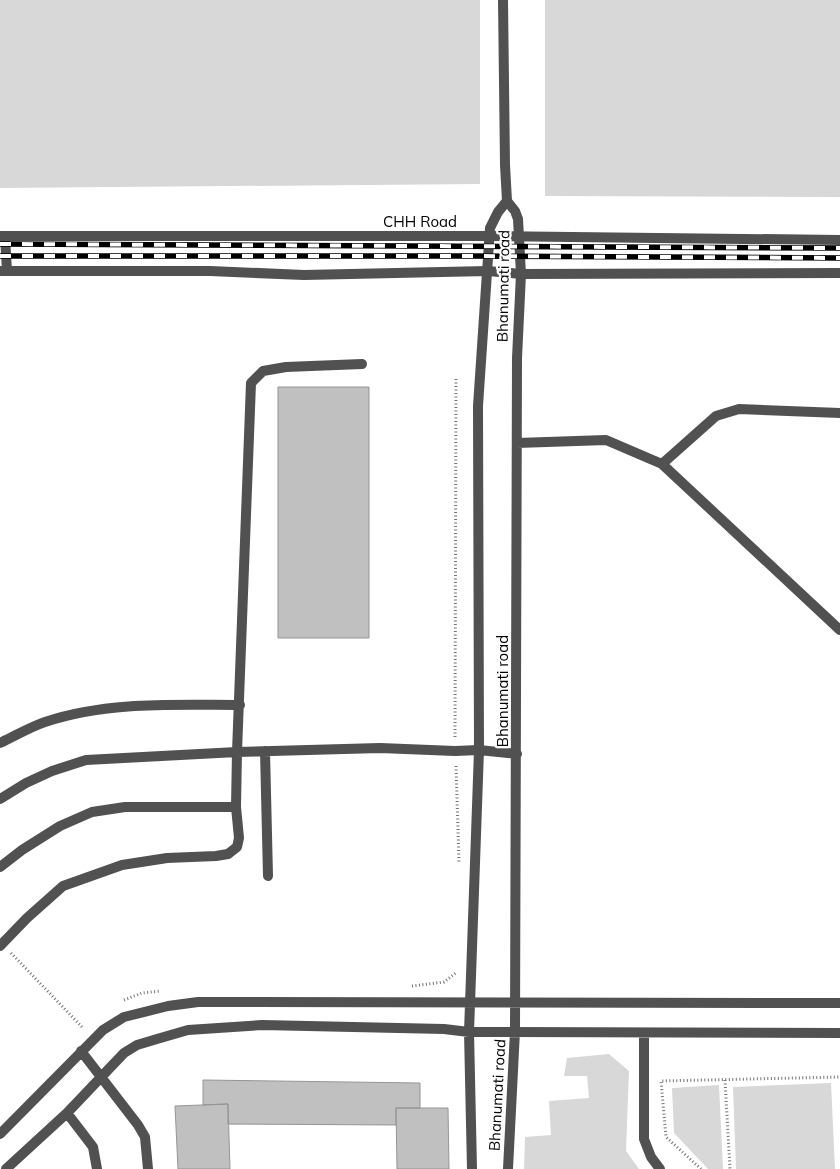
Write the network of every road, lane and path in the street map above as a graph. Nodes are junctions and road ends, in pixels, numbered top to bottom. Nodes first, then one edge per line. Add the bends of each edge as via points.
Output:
1 (503, 0) edge
2 (507, 201) junction
3 (3, 236) edge
4 (489, 236) junction
5 (519, 237) junction
6 (840, 240) edge
7 (4, 271) edge
8 (488, 271) junction
9 (840, 273) edge
10 (521, 274) junction
11 (362, 364) dead end
12 (456, 378) dead end
13 (840, 413) edge
14 (517, 443) junction
15 (662, 464) junction
16 (840, 630) edge
17 (240, 705) junction
18 (0, 743) edge
19 (478, 750) junction
20 (265, 751) junction
21 (455, 751) junction
22 (237, 752) junction
23 (517, 754) junction
24 (0, 799) edge
25 (236, 807) junction
26 (0, 867) edge
27 (459, 870) dead end
28 (268, 876) dead end
29 (1, 944) edge
30 (460, 970) dead end
31 (406, 986) dead end
32 (166, 990) dead end
33 (118, 1003) dead end
34 (516, 1003) junction
35 (840, 1003) edge
36 (471, 1004) junction
37 (90, 1023) dead end
38 (516, 1031) junction
39 (469, 1032) junction
40 (840, 1033) edge
41 (644, 1034) junction
42 (81, 1051) junction
43 (101, 1076) junction
44 (840, 1077) edge
45 (725, 1080) junction
46 (67, 1113) junction
47 (0, 1134) edge
48 (6, 1169) edge
49 (97, 1169) edge
50 (148, 1169) edge
51 (472, 1169) edge
52 (508, 1169) edge
53 (660, 1169) edge
54 (701, 1169) edge
55 (730, 1169) edge

1 - 2 street
2 - 4 street, Bhanumati road via 493,220
2 - 5 street, Bhanumati road via 518,219
3 - 4 street, CHH Road
3 - 7 street
4 - 5 street, CHH Road
4 - 8 street, Bhanumati road
5 - 6 street, CHH Road
5 - 10 street, Bhanumati road
7 - 8 street via 304,275
8 - 10 street
8 - 19 street, Bhanumati road via 478,406
9 - 10 street
10 - 14 street, Bhanumati road
11 - 17 street via 286,367 263,371 251,383
12 - 21 path
13 - 15 street via 739,409 716,416
14 - 15 street via 606,440
14 - 23 street, Bhanumati road
15 - 16 street
17 - 18 street via 91,710 44,722
17 - 22 street
19 - 21 street
19 - 23 street
19 - 36 street, Bhanumati road
20 - 21 street via 380,748
20 - 22 street
20 - 28 street
21 - 27 path
22 - 24 street via 86,760 43,775
22 - 25 street
23 - 34 street, Bhanumati road
25 - 26 street via 125,808 92,812 60,826
25 - 29 street via 239,838 237,847 228,854 122,865 63,886
29 - 37 path via 83,1028
30 - 31 path via 444,982
32 - 33 path via 142,993
34 - 35 street
34 - 36 street
34 - 38 street, Bhanumati road
36 - 39 street, Bhanumati road
36 - 42 street via 198,1002 124,1017 103,1030
38 - 39 street
38 - 41 street
38 - 52 street, Bhanumati road
39 - 43 street via 262,1025 188,1030 138,1045 124,1053
39 - 51 street, Bhanumati road
40 - 41 street
41 - 53 street via 644,1139
42 - 43 street
42 - 47 street
43 - 46 street
43 - 50 street via 145,1137
44 - 45 path
45 - 54 path via 661,1081 666,1137
45 - 55 path
46 - 48 street
46 - 49 street via 93,1147

